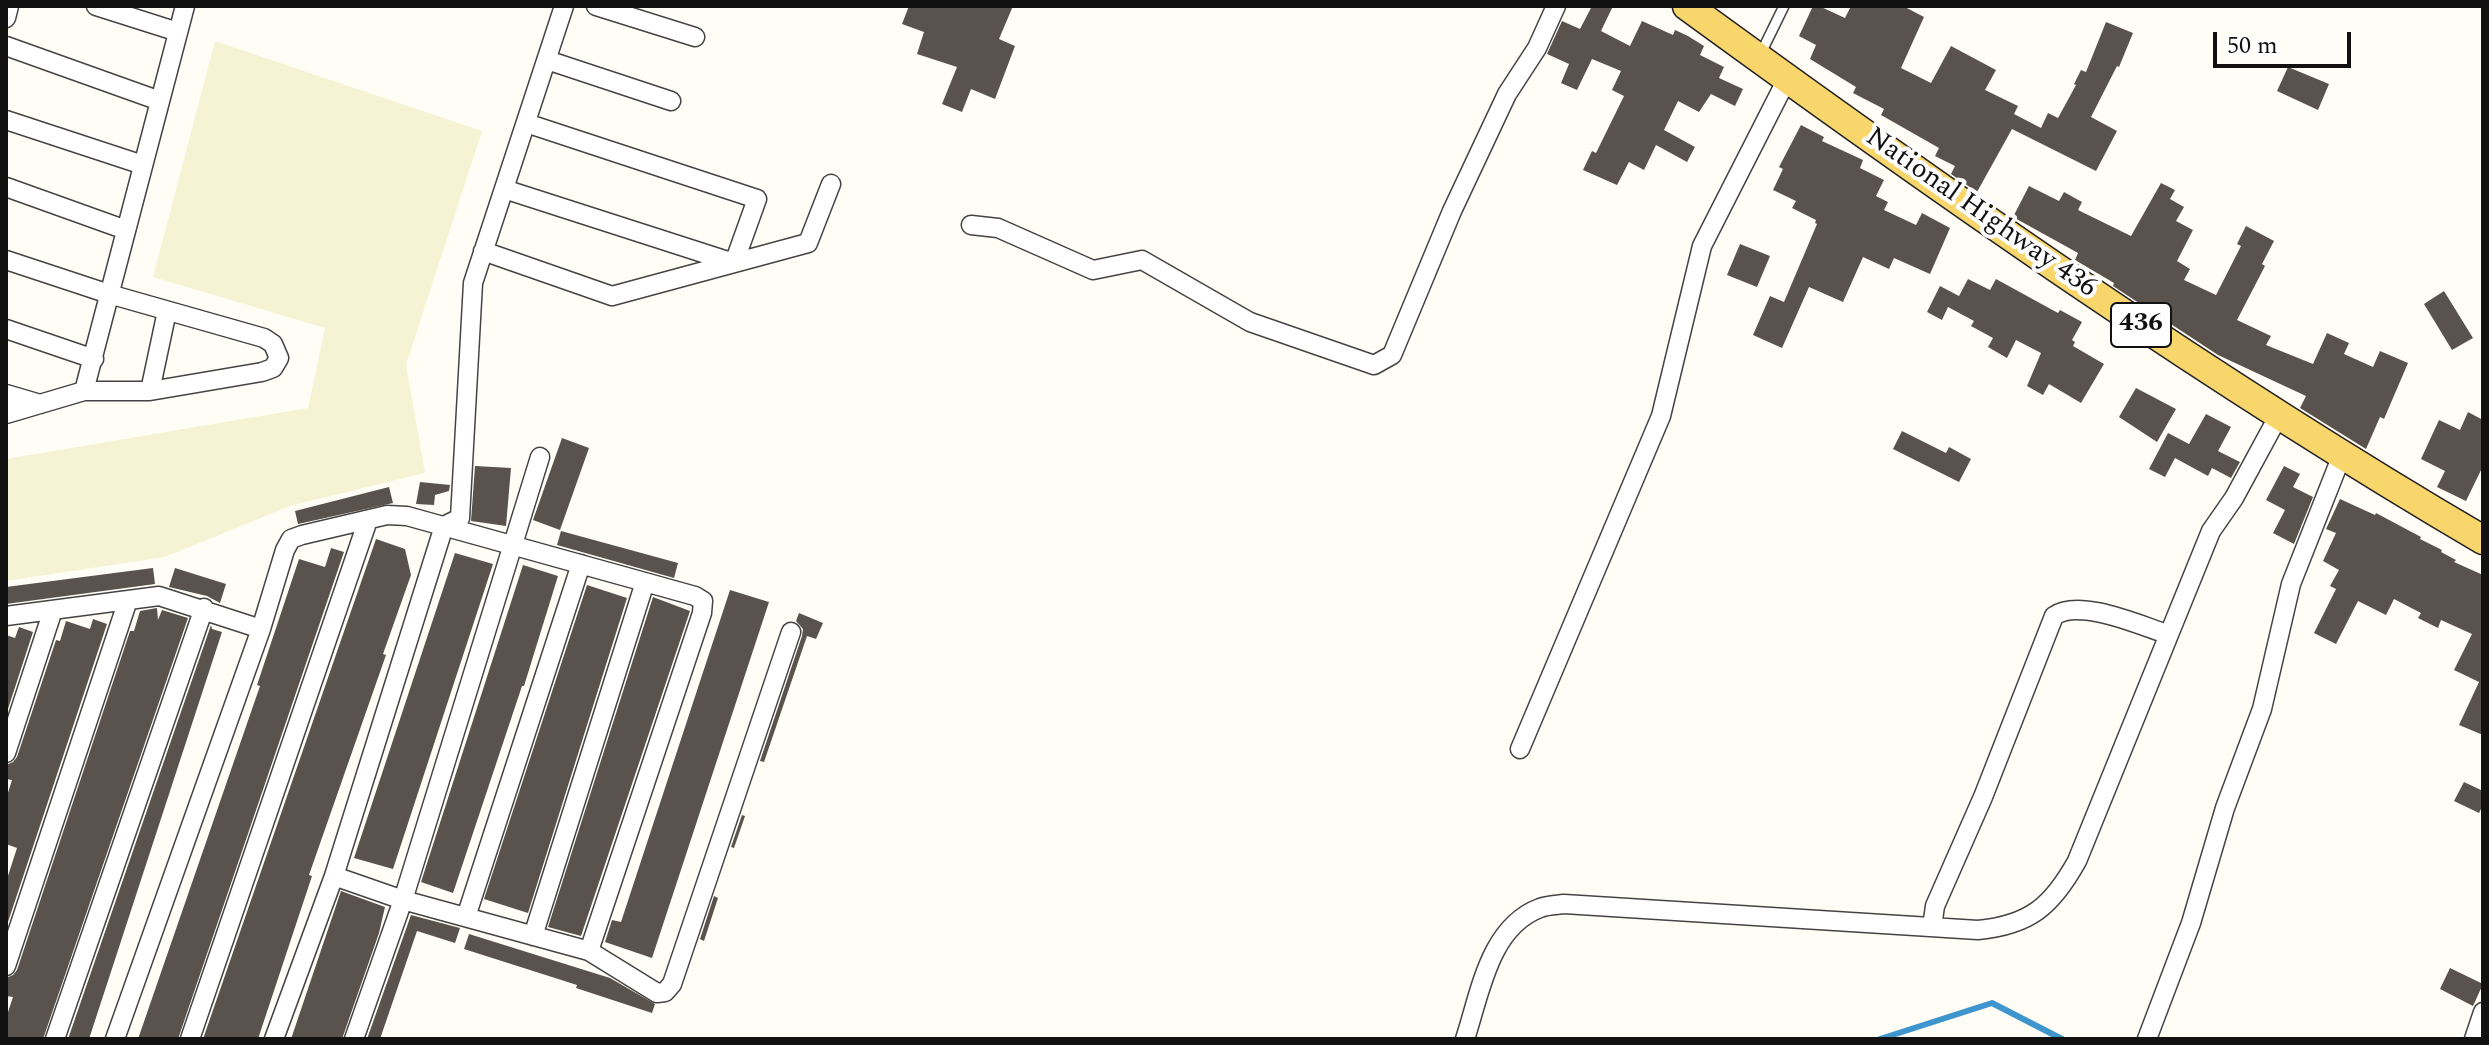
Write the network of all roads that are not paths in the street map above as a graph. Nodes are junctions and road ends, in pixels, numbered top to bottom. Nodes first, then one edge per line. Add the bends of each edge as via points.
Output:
1 (9, 6) edge
2 (96, 6) edge
3 (185, 6) edge
4 (564, 6) edge
5 (596, 6) edge
6 (1556, 6) edge
7 (1687, 6) edge
8 (1784, 6) edge
9 (6, 18) edge
10 (178, 32) junction
11 (695, 37) dead end
12 (6, 46) edge
13 (1759, 57) junction
14 (547, 60) junction
15 (1788, 77) junction
16 (160, 101) junction
17 (671, 101) dead end
18 (6, 120) edge
19 (526, 123) junction
20 (143, 165) junction
21 (831, 184) dead end
22 (6, 187) edge
23 (504, 189) junction
24 (971, 225) dead end
25 (126, 230) junction
26 (483, 251) junction
27 (6, 260) edge
28 (734, 263) junction
29 (109, 294) junction
30 (167, 311) junction
31 (6, 329) edge
32 (94, 359) junction
33 (84, 391) junction
34 (150, 391) junction
35 (6, 394) edge
36 (43, 404) junction
37 (6, 414) edge
38 (2279, 415) junction
39 (2342, 455) junction
40 (540, 457) dead end
41 (368, 520) junction
42 (444, 526) junction
43 (2483, 540) edge
44 (513, 545) junction
45 (581, 564) junction
46 (645, 582) junction
47 (128, 600) junction
48 (204, 608) junction
49 (53, 610) junction
50 (6, 616) edge
51 (261, 629) junction
52 (791, 632) dead end
53 (2167, 634) junction
54 (1520, 749) dead end
55 (6, 753) edge
56 (334, 876) junction
57 (403, 900) junction
58 (466, 917) junction
59 (1932, 927) junction
60 (533, 936) junction
61 (589, 951) junction
62 (6, 966) edge
63 (2483, 1012) edge
64 (55, 1039) edge
65 (115, 1039) edge
66 (190, 1039) edge
67 (274, 1039) edge
68 (354, 1039) edge
69 (1465, 1039) edge
70 (2147, 1039) edge
71 (2474, 1039) edge

1 - 9 street
2 - 10 street
3 - 10 street
4 - 14 street
5 - 11 street
6 - 24 street via 1452,211 1392,355 1374,365 1250,322 1142,260 1093,270 998,228
7 - 13 main road, National Highway 436 / 436
8 - 13 lane
10 - 16 street
12 - 16 street
13 - 15 main road, National Highway 436 / 436
14 - 17 street
14 - 19 street
15 - 38 main road, National Highway 436 / 436 via 2038,257
15 - 54 street via 1702,246 1661,416
16 - 20 street
18 - 20 street
19 - 23 street
19 - 28 street via 757,199
20 - 25 street
21 - 28 street via 808,243
22 - 25 street
23 - 26 street
23 - 28 street
25 - 29 street
26 - 28 street via 612,296
26 - 42 street via 473,283 460,518
27 - 29 street
29 - 30 street
29 - 32 street
30 - 34 street
30 - 34 street via 264,338 279,358 262,372
31 - 32 street
32 - 33 street
33 - 34 street
33 - 36 street
35 - 36 street
36 - 37 street
38 - 39 main road, National Highway 436 / 436
38 - 53 street via 2211,531
39 - 43 main road, National Highway 436 / 436
39 - 70 street via 2291,584 2262,709
40 - 44 street
41 - 42 street via 397,514
41 - 51 street via 291,539
41 - 66 street
42 - 44 street
42 - 56 street
44 - 45 street
44 - 57 street
45 - 46 street
45 - 58 street
46 - 60 street
46 - 61 street via 695,596 703,601 702,613
47 - 48 street via 159,596
47 - 49 street
47 - 62 street
48 - 51 street
48 - 64 street
49 - 50 street
49 - 55 street
51 - 65 street
52 - 61 street via 672,984 657,993
53 - 59 street via 2081,850 2053,899 2030,917 1995,928
53 - 59 street via 2088,610 2069,609 2054,616 1935,906
56 - 57 street
56 - 67 street
57 - 58 street
57 - 68 street
58 - 60 street
59 - 69 street via 1564,904 1540,908 1500,940
60 - 61 street
63 - 71 street

